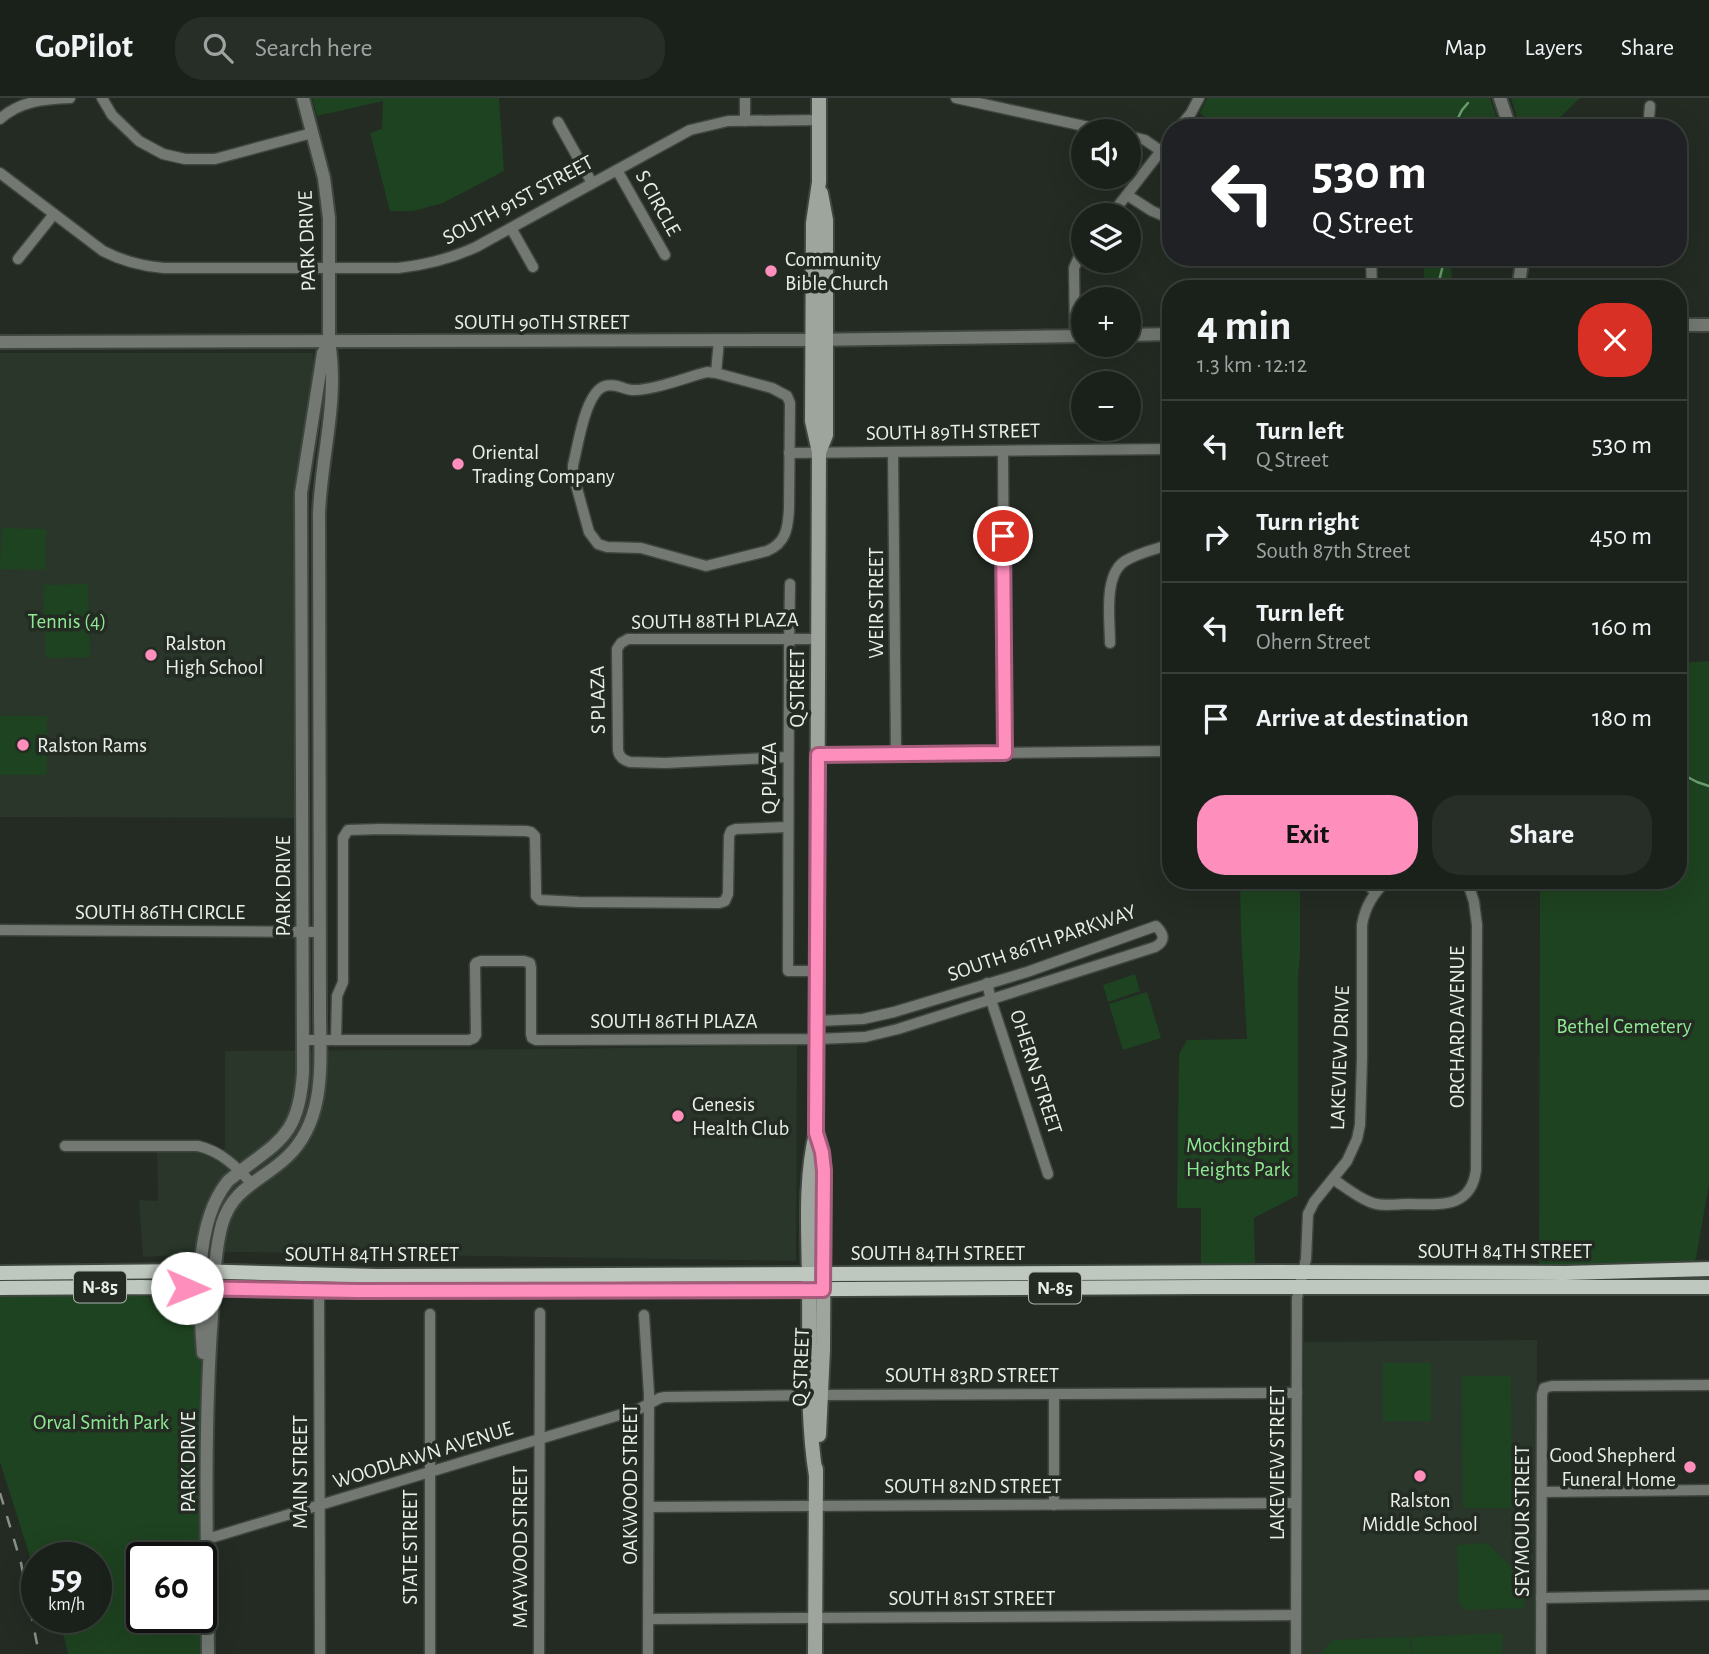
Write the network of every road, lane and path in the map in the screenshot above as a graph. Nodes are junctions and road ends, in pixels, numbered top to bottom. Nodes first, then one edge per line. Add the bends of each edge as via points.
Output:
1 (70, 98) edge
2 (102, 98) edge
3 (303, 98) edge
4 (745, 98) edge
5 (819, 98) edge
6 (956, 98) edge
7 (1199, 98) edge
8 (1500, 98) edge
9 (1650, 106) dead end
10 (0, 119) edge
11 (1186, 119) edge
12 (1507, 119) edge
13 (1649, 119) edge
14 (819, 120) junction
15 (558, 121) dead end
16 (745, 121) junction
17 (1071, 123) edge
18 (312, 134) junction
19 (1141, 140) edge
20 (1161, 150) joint
21 (617, 170) junction
22 (0, 173) edge
23 (592, 183) junction
24 (1127, 195) junction
25 (1121, 203) edge
26 (54, 214) junction
27 (1162, 215) edge
28 (512, 228) junction
29 (665, 255) dead end
30 (18, 260) dead end
31 (533, 267) dead end
32 (329, 268) junction
33 (1687, 325) edge
34 (1709, 325) edge
35 (1162, 334) edge
36 (1141, 335) edge
37 (1071, 336) edge
38 (719, 340) junction
39 (819, 340) junction
40 (0, 342) edge
41 (328, 342) junction
42 (716, 373) junction
43 (1162, 449) edge
44 (1003, 451) junction
45 (819, 452) junction
46 (893, 452) junction
47 (789, 453) junction
48 (1162, 547) edge
49 (790, 584) dead end
50 (789, 639) junction
51 (818, 639) junction
52 (1110, 643) dead end
53 (617, 649) joint
54 (1162, 751) edge
55 (1005, 753) junction
56 (896, 754) junction
57 (818, 755) junction
58 (788, 757) junction
59 (788, 827) junction
60 (1372, 889) edge
61 (1379, 889) edge
62 (1470, 889) edge
63 (1376, 892) junction
64 (0, 930) edge
65 (302, 932) junction
66 (320, 932) junction
67 (1111, 942) junction
68 (1116, 960) junction
69 (817, 971) junction
70 (1027, 972) junction
71 (987, 983) junction
72 (1033, 986) junction
73 (991, 1000) junction
74 (908, 1008) junction
75 (852, 1019) junction
76 (817, 1021) junction
77 (913, 1024) junction
78 (852, 1037) junction
79 (817, 1039) junction
80 (302, 1040) junction
81 (320, 1040) junction
82 (336, 1040) junction
83 (65, 1146) dead end
84 (240, 1171) junction
85 (1048, 1174) dead end
86 (1333, 1179) junction
87 (251, 1183) junction
88 (1709, 1269) edge
89 (208, 1272) junction
90 (0, 1273) edge
91 (816, 1275) junction
92 (1302, 1280) junction
93 (1709, 1287) edge
94 (0, 1288) edge
95 (207, 1289) junction
96 (816, 1290) junction
97 (319, 1291) junction
98 (540, 1313) dead end
99 (430, 1314) dead end
100 (645, 1314) dead end
101 (1709, 1385) edge
102 (1297, 1393) junction
103 (816, 1395) junction
104 (1054, 1395) junction
105 (649, 1404) junction
106 (540, 1439) junction
107 (429, 1473) junction
108 (1709, 1490) edge
109 (1542, 1492) junction
110 (1296, 1503) junction
111 (1054, 1505) junction
112 (320, 1506) junction
113 (649, 1507) junction
114 (816, 1507) junction
115 (207, 1539) junction
116 (1709, 1595) edge
117 (1541, 1598) junction
118 (1296, 1615) junction
119 (649, 1619) junction
120 (816, 1619) junction
121 (208, 1654) edge
122 (320, 1654) edge
123 (430, 1654) edge
124 (539, 1654) edge
125 (649, 1654) edge
126 (815, 1654) edge
127 (1296, 1654) edge
128 (1541, 1654) edge

1 - 10 street via 31,102
2 - 18 street via 112,115 139,141 177,158 215,159
3 - 18 street, PARK DRIVE
4 - 16 street
5 - 14 main road, Q STREET
6 - 17 street
7 - 11 street
8 - 12 street
9 - 13 street
14 - 16 street, SOUTH 91ST STREET
14 - 39 main road, Q STREET via 819,182 826,220
15 - 23 street
16 - 21 street, SOUTH 91ST STREET via 690,130
18 - 32 street, PARK DRIVE via 327,199
19 - 20 street
20 - 24 street
21 - 23 street, SOUTH 91ST STREET
21 - 29 street, S CIRCLE
22 - 26 street, SOUTH 91ST STREET
23 - 28 street, SOUTH 91ST STREET
24 - 25 street
24 - 27 street
26 - 30 street
26 - 32 street, SOUTH 91ST STREET via 103,251 141,265
28 - 31 street
28 - 32 street, SOUTH 91ST STREET via 459,255 422,266
32 - 41 street, PARK DRIVE
33 - 34 street
35 - 36 street
37 - 39 street, SOUTH 90TH STREET
38 - 39 street, SOUTH 90TH STREET
38 - 41 street, SOUTH 90TH STREET
38 - 42 street
39 - 45 main road, Q STREET via 826,435
40 - 41 street, SOUTH 90TH STREET
41 - 65 street, PARK DRIVE via 322,355 301,494
41 - 66 street, PARK DRIVE via 332,403 319,514
42 - 47 street via 787,396
42 - 47 street via 632,390 605,386 592,398 573,474 589,532 598,544 641,548 706,566 776,547 788,526
43 - 44 street, SOUTH 89TH STREET
44 - 46 street, SOUTH 89TH STREET
44 - 55 street
45 - 46 street, SOUTH 89TH STREET
45 - 47 street, SOUTH 89TH STREET
45 - 51 main road, Q STREET
46 - 56 street, WEIR STREET
48 - 52 street via 1127,560 1114,573
49 - 50 street, Q PLAZA
50 - 51 street, SOUTH 88TH PLAZA
50 - 53 street, SOUTH 88TH PLAZA via 628,639
50 - 58 street, Q PLAZA
51 - 57 main road, Q STREET
53 - 58 street, S PLAZA via 621,757 630,762 665,763
54 - 55 street
55 - 56 street
56 - 57 street
57 - 69 main road, Q STREET
58 - 59 street, Q PLAZA
59 - 69 street, Q PLAZA via 788,971
59 - 82 street via 731,831 728,894 719,903 544,902 536,896 535,839 526,831 351,829 343,838 343,982 337,996
60 - 63 street
61 - 63 street, LAKEVIEW DRIVE
62 - 86 street, ORCHARD AVENUE via 1476,925 1473,1184 1460,1199 1447,1203 1378,1204
63 - 86 street, LAKEVIEW DRIVE via 1362,925 1360,1125 1352,1152
64 - 65 street, SOUTH 86TH CIRCLE
65 - 66 street, SOUTH 86TH CIRCLE
65 - 80 street, PARK DRIVE
66 - 81 street, PARK DRIVE
67 - 68 street
67 - 68 street, SOUTH 86TH PARKWAY via 1156,926 1162,932 1161,944
67 - 70 street, SOUTH 86TH PARKWAY
68 - 72 street, SOUTH 86TH PARKWAY
69 - 76 main road, Q STREET
70 - 71 street, SOUTH 86TH PARKWAY
70 - 72 street
71 - 73 street, OHERN STREET
71 - 74 street, SOUTH 86TH PARKWAY
72 - 73 street, SOUTH 86TH PARKWAY
73 - 77 street, SOUTH 86TH PARKWAY
73 - 85 street, OHERN STREET
74 - 75 street, SOUTH 86TH PARKWAY
74 - 77 street
75 - 76 street, SOUTH 86TH PARKWAY
75 - 78 street
76 - 79 main road, Q STREET
77 - 78 street, SOUTH 86TH PARKWAY
78 - 79 street, SOUTH 86TH PARKWAY
79 - 82 street, SOUTH 86TH PLAZA via 536,1040 532,1038 530,963 481,961 476,963 474,1038
79 - 91 main road, Q STREET via 816,1133 824,1171
80 - 81 street
80 - 84 street, PARK DRIVE via 301,1097 292,1124 281,1139
81 - 82 street
81 - 87 street, PARK DRIVE via 319,1093 306,1131 288,1157
83 - 84 street via 198,1146 213,1150
84 - 87 street
84 - 89 street, PARK DRIVE via 211,1208 204,1236
86 - 92 street, LAKEVIEW DRIVE via 1308,1214
87 - 89 street, PARK DRIVE via 228,1208
88 - 92 main road, SOUTH 84TH STREET / N-85
89 - 90 main road, SOUTH 84TH STREET / N-85
89 - 91 main road, SOUTH 84TH STREET / N-85
89 - 95 street, PARK DRIVE
91 - 92 main road, SOUTH 84TH STREET / N-85
91 - 96 main road, Q STREET
92 - 93 main road, SOUTH 84TH STREET / N-85
92 - 96 main road, SOUTH 84TH STREET / N-85
92 - 102 street, LAKEVIEW STREET via 1297,1298
94 - 95 main road, SOUTH 84TH STREET / N-85
95 - 97 main road, SOUTH 84TH STREET / N-85
95 - 115 street, PARK DRIVE via 202,1339 207,1395
96 - 97 main road, SOUTH 84TH STREET / N-85
96 - 103 main road, Q STREET
97 - 112 street, MAIN STREET
98 - 106 street, MAYWOOD STREET
99 - 107 street, STATE STREET
100 - 105 street, OAKWOOD STREET
101 - 109 street, SEYMOUR STREET via 1544,1388
102 - 104 street, SOUTH 83RD STREET
102 - 110 street, LAKEVIEW STREET
103 - 104 street, SOUTH 83RD STREET
103 - 105 street, SOUTH 83RD STREET via 665,1397
103 - 114 main road, Q STREET
104 - 111 street
105 - 106 street, WOODLAWN AVENUE
105 - 113 street, OAKWOOD STREET
106 - 107 street, WOODLAWN AVENUE
106 - 124 street, MAYWOOD STREET
107 - 112 street, WOODLAWN AVENUE
107 - 123 street, STATE STREET
108 - 109 street
109 - 117 street, SEYMOUR STREET
110 - 111 street, SOUTH 82ND STREET
110 - 118 street, LAKEVIEW STREET
111 - 114 street, SOUTH 82ND STREET
112 - 115 street, WOODLAWN AVENUE
112 - 122 street, MAIN STREET
113 - 114 street, SOUTH 82ND STREET
113 - 119 street, OAKWOOD STREET
114 - 120 main road, Q STREET
115 - 121 street, PARK DRIVE
116 - 117 street
117 - 128 street, SEYMOUR STREET
118 - 120 street, SOUTH 81ST STREET
118 - 127 street, LAKEVIEW STREET
119 - 120 street, SOUTH 81ST STREET
119 - 125 street, OAKWOOD STREET
120 - 126 main road, Q STREET

